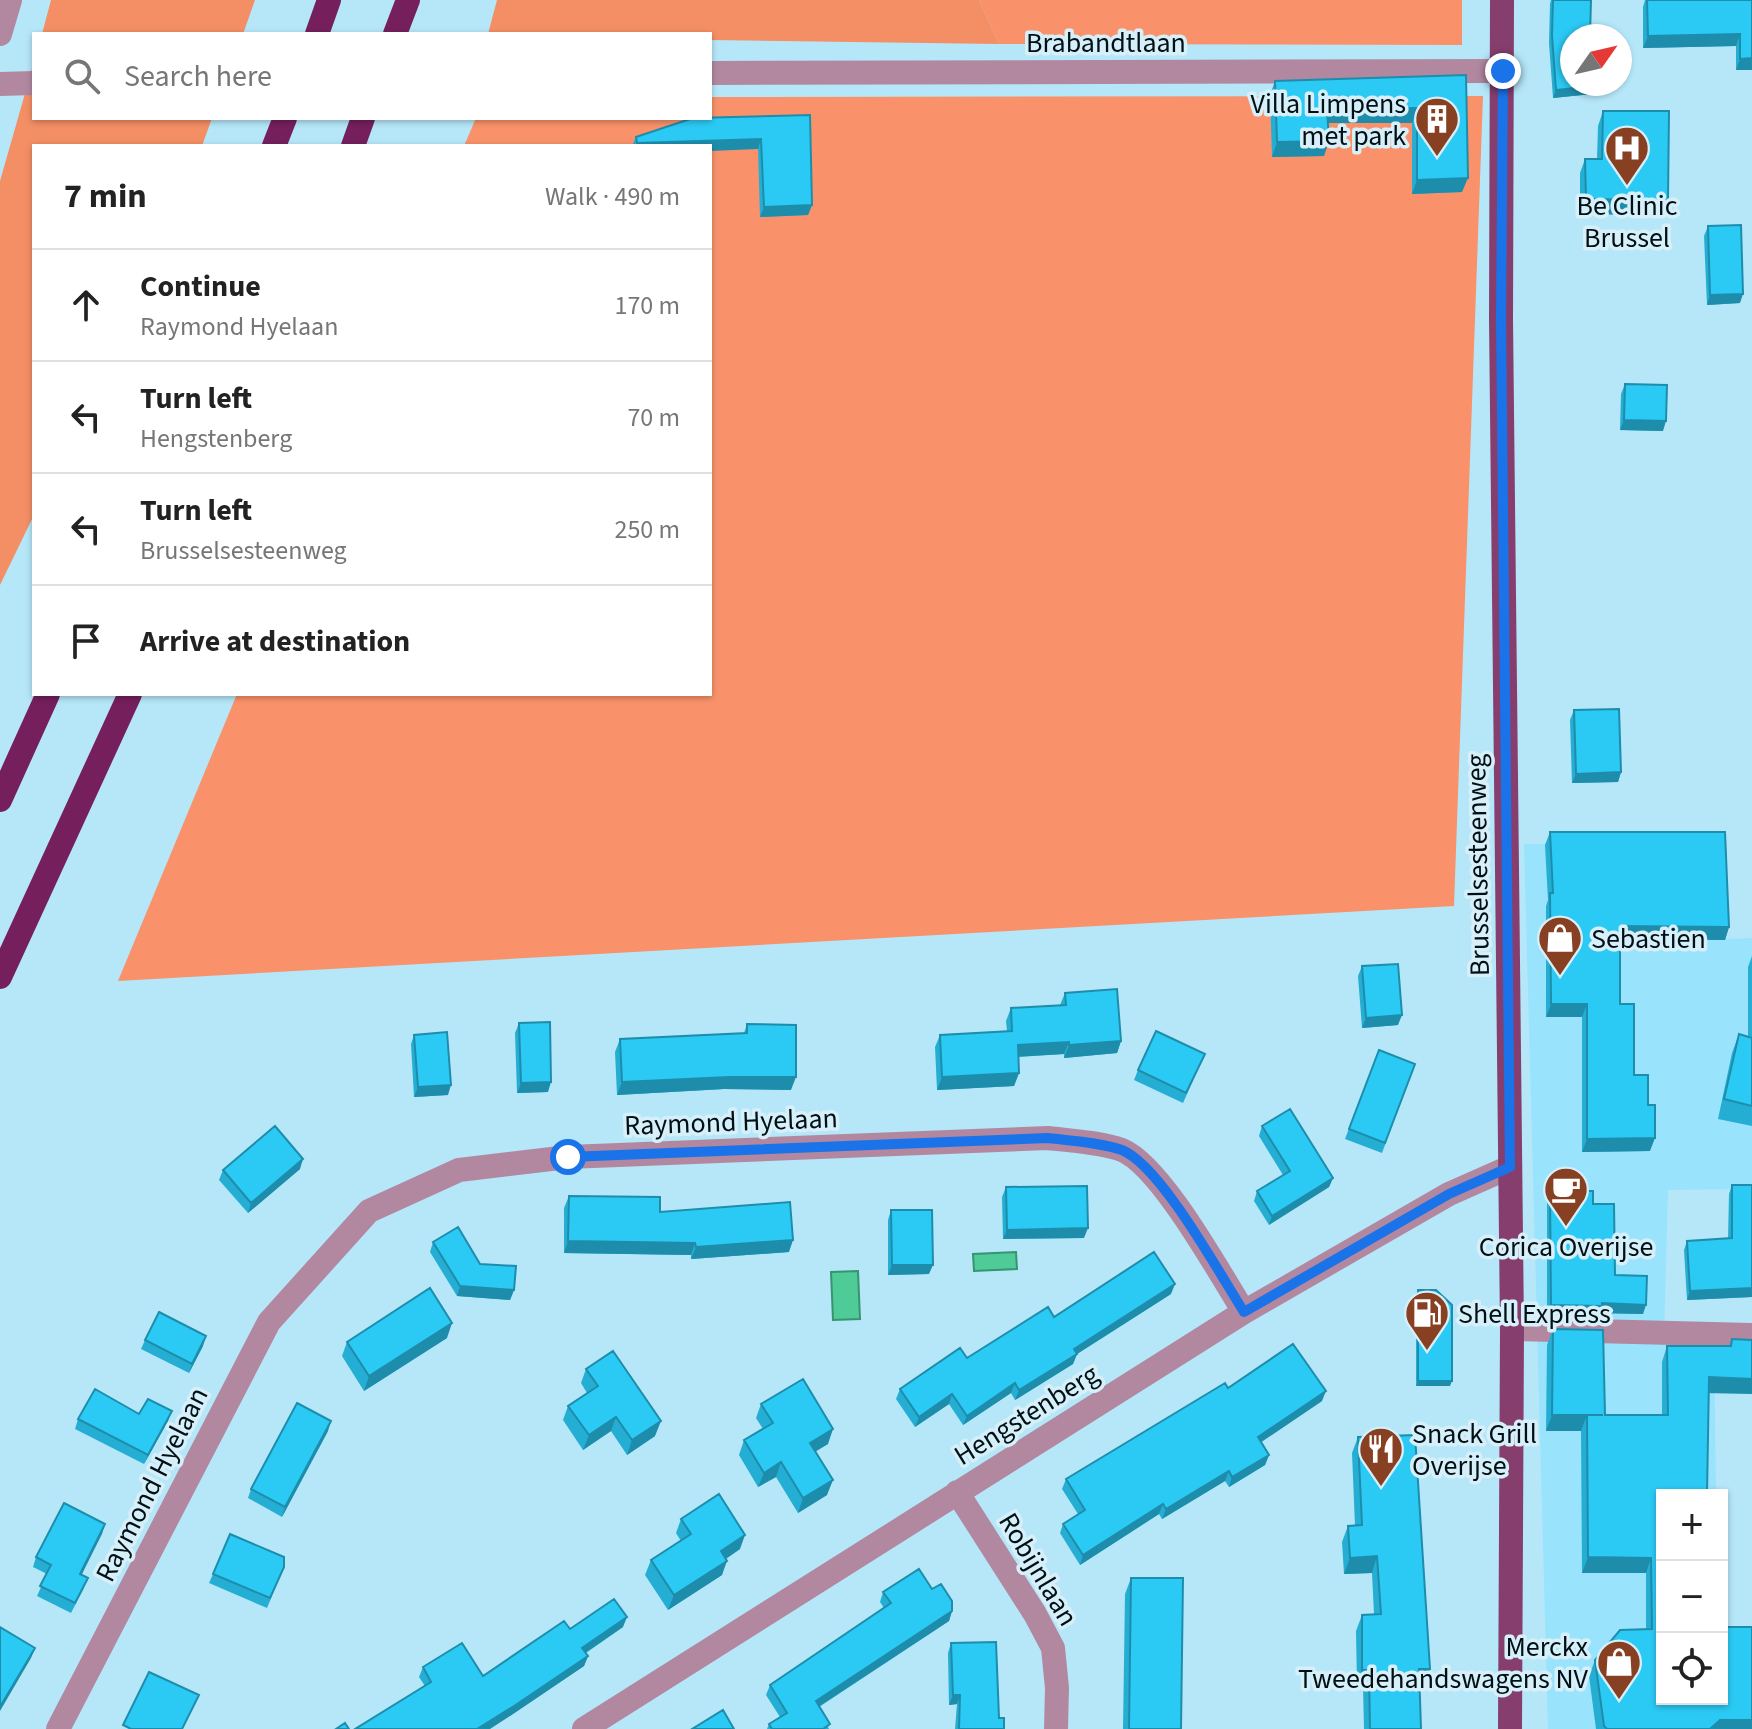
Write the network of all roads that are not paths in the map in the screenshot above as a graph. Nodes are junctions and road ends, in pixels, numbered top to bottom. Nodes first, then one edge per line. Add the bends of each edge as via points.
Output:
1 (10, 0) edge
2 (329, 0) edge
3 (408, 0) edge
4 (1502, 0) edge
5 (318, 32) edge
6 (396, 32) edge
7 (0, 34) edge
8 (1503, 71) junction
9 (712, 73) edge
10 (32, 83) edge
11 (0, 84) edge
12 (284, 120) edge
13 (362, 120) edge
14 (275, 144) edge
15 (354, 144) edge
16 (47, 696) edge
17 (129, 696) edge
18 (0, 800) edge
19 (0, 977) edge
20 (1510, 1167) junction
21 (1244, 1312) junction
22 (1512, 1329) junction
23 (1752, 1335) edge
24 (957, 1492) junction
25 (58, 1729) edge
26 (584, 1729) edge
27 (1056, 1729) edge
28 (1510, 1729) edge

1 - 7 street
2 - 5 highway
3 - 6 highway
4 - 8 main road, Brusselsesteenweg
8 - 9 street, Brabandtlaan
8 - 20 main road, Brusselsesteenweg
10 - 11 street
12 - 14 highway
13 - 15 highway
16 - 18 highway
17 - 19 highway
20 - 21 street, Hengstenberg via 1449,1194
20 - 22 main road, Brusselsesteenweg
21 - 24 street, Hengstenberg
21 - 25 street, Raymond Hyelaan via 1145,1166 1123,1151 1090,1143 1048,1138 568,1157 459,1170 369,1211 269,1322
22 - 23 street
22 - 28 main road, Brusselsesteenweg
24 - 26 street, Hengstenberg
24 - 27 street, Robijnlaan via 1053,1648

